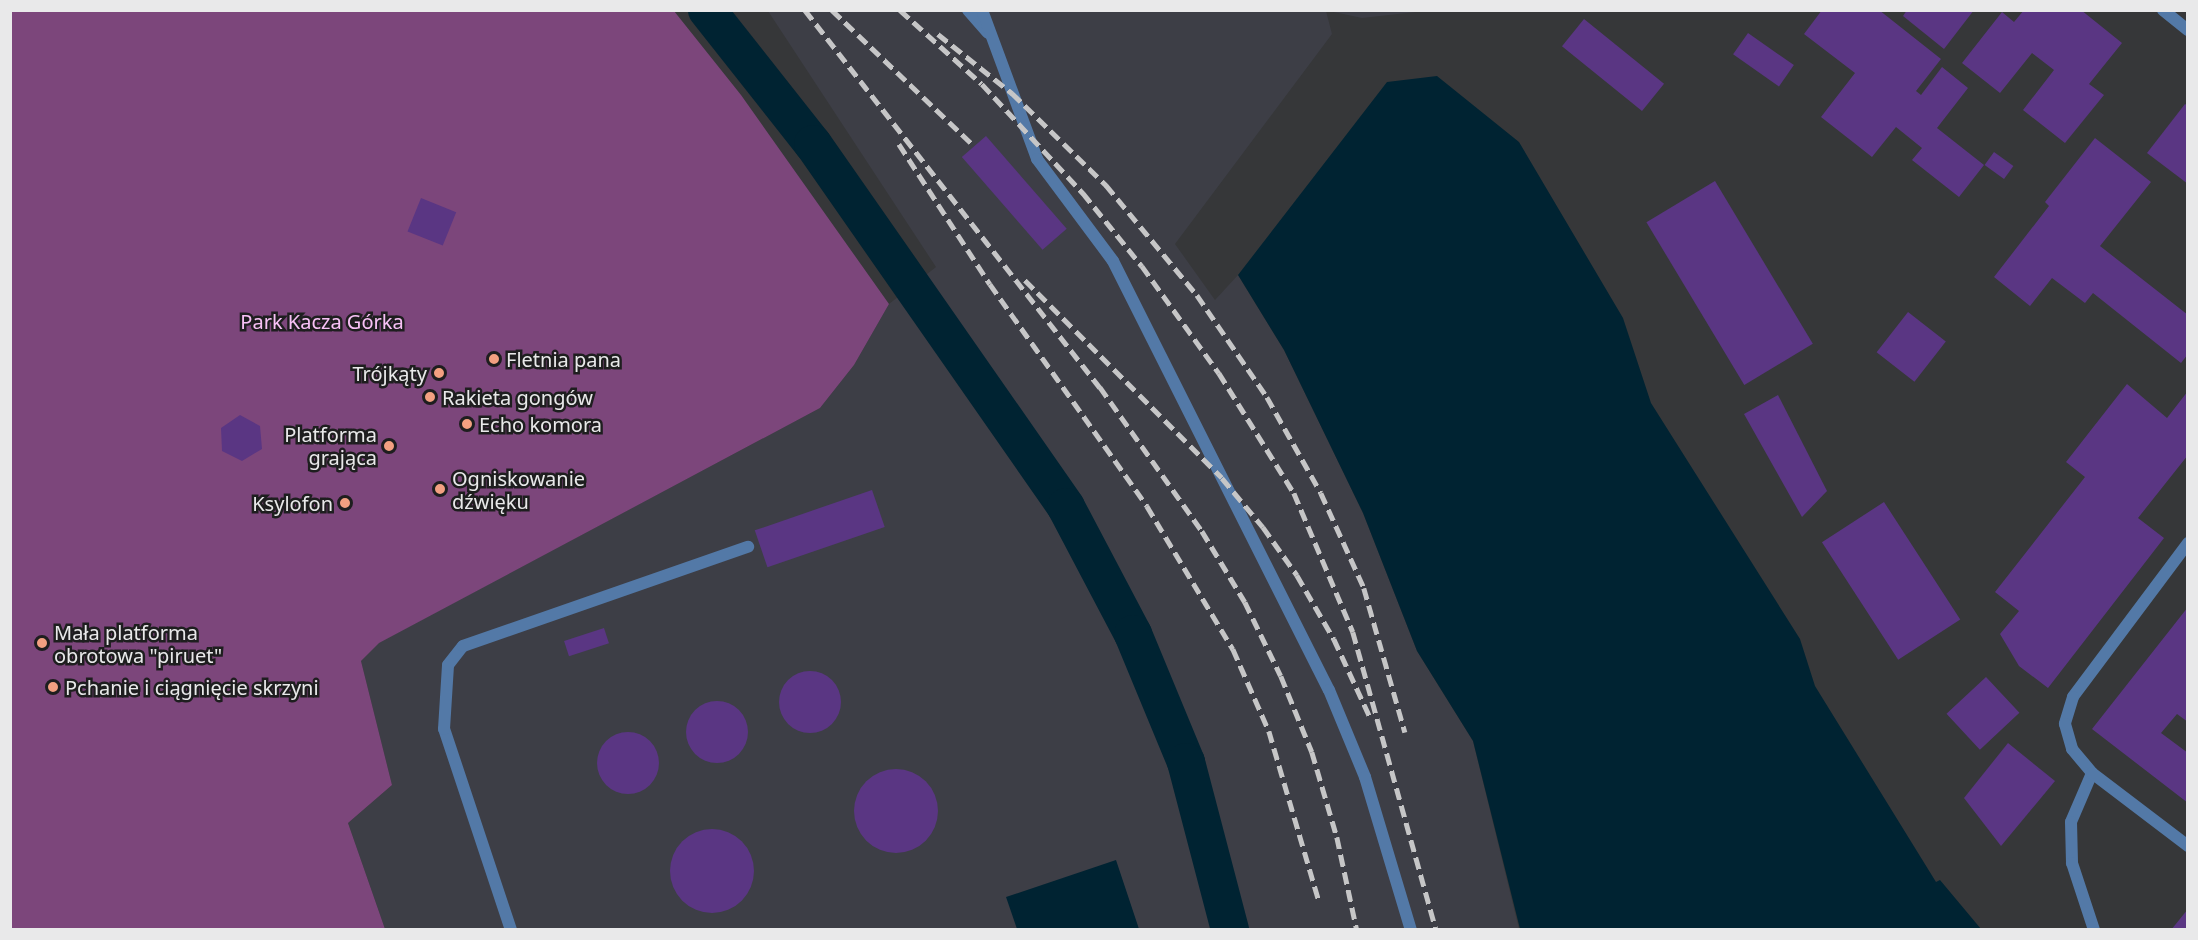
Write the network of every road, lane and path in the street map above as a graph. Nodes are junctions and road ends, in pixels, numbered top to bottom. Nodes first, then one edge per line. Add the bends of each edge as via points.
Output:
1 (968, 10) edge
2 (982, 10) edge
3 (2163, 10) edge
4 (2187, 30) edge
5 (992, 38) junction
6 (2187, 543) edge
7 (748, 547) dead end
8 (2092, 773) junction
9 (2187, 846) edge
10 (511, 930) edge
11 (1410, 930) edge
12 (2094, 930) edge

1 - 5 street
2 - 5 street
3 - 4 street
5 - 11 street via 1037,159 1113,261 1329,690 1365,777
6 - 8 street via 2073,697 2065,724 2072,749
7 - 10 street via 463,646 448,665 444,729
8 - 9 street
8 - 12 street via 2071,822 2072,863

